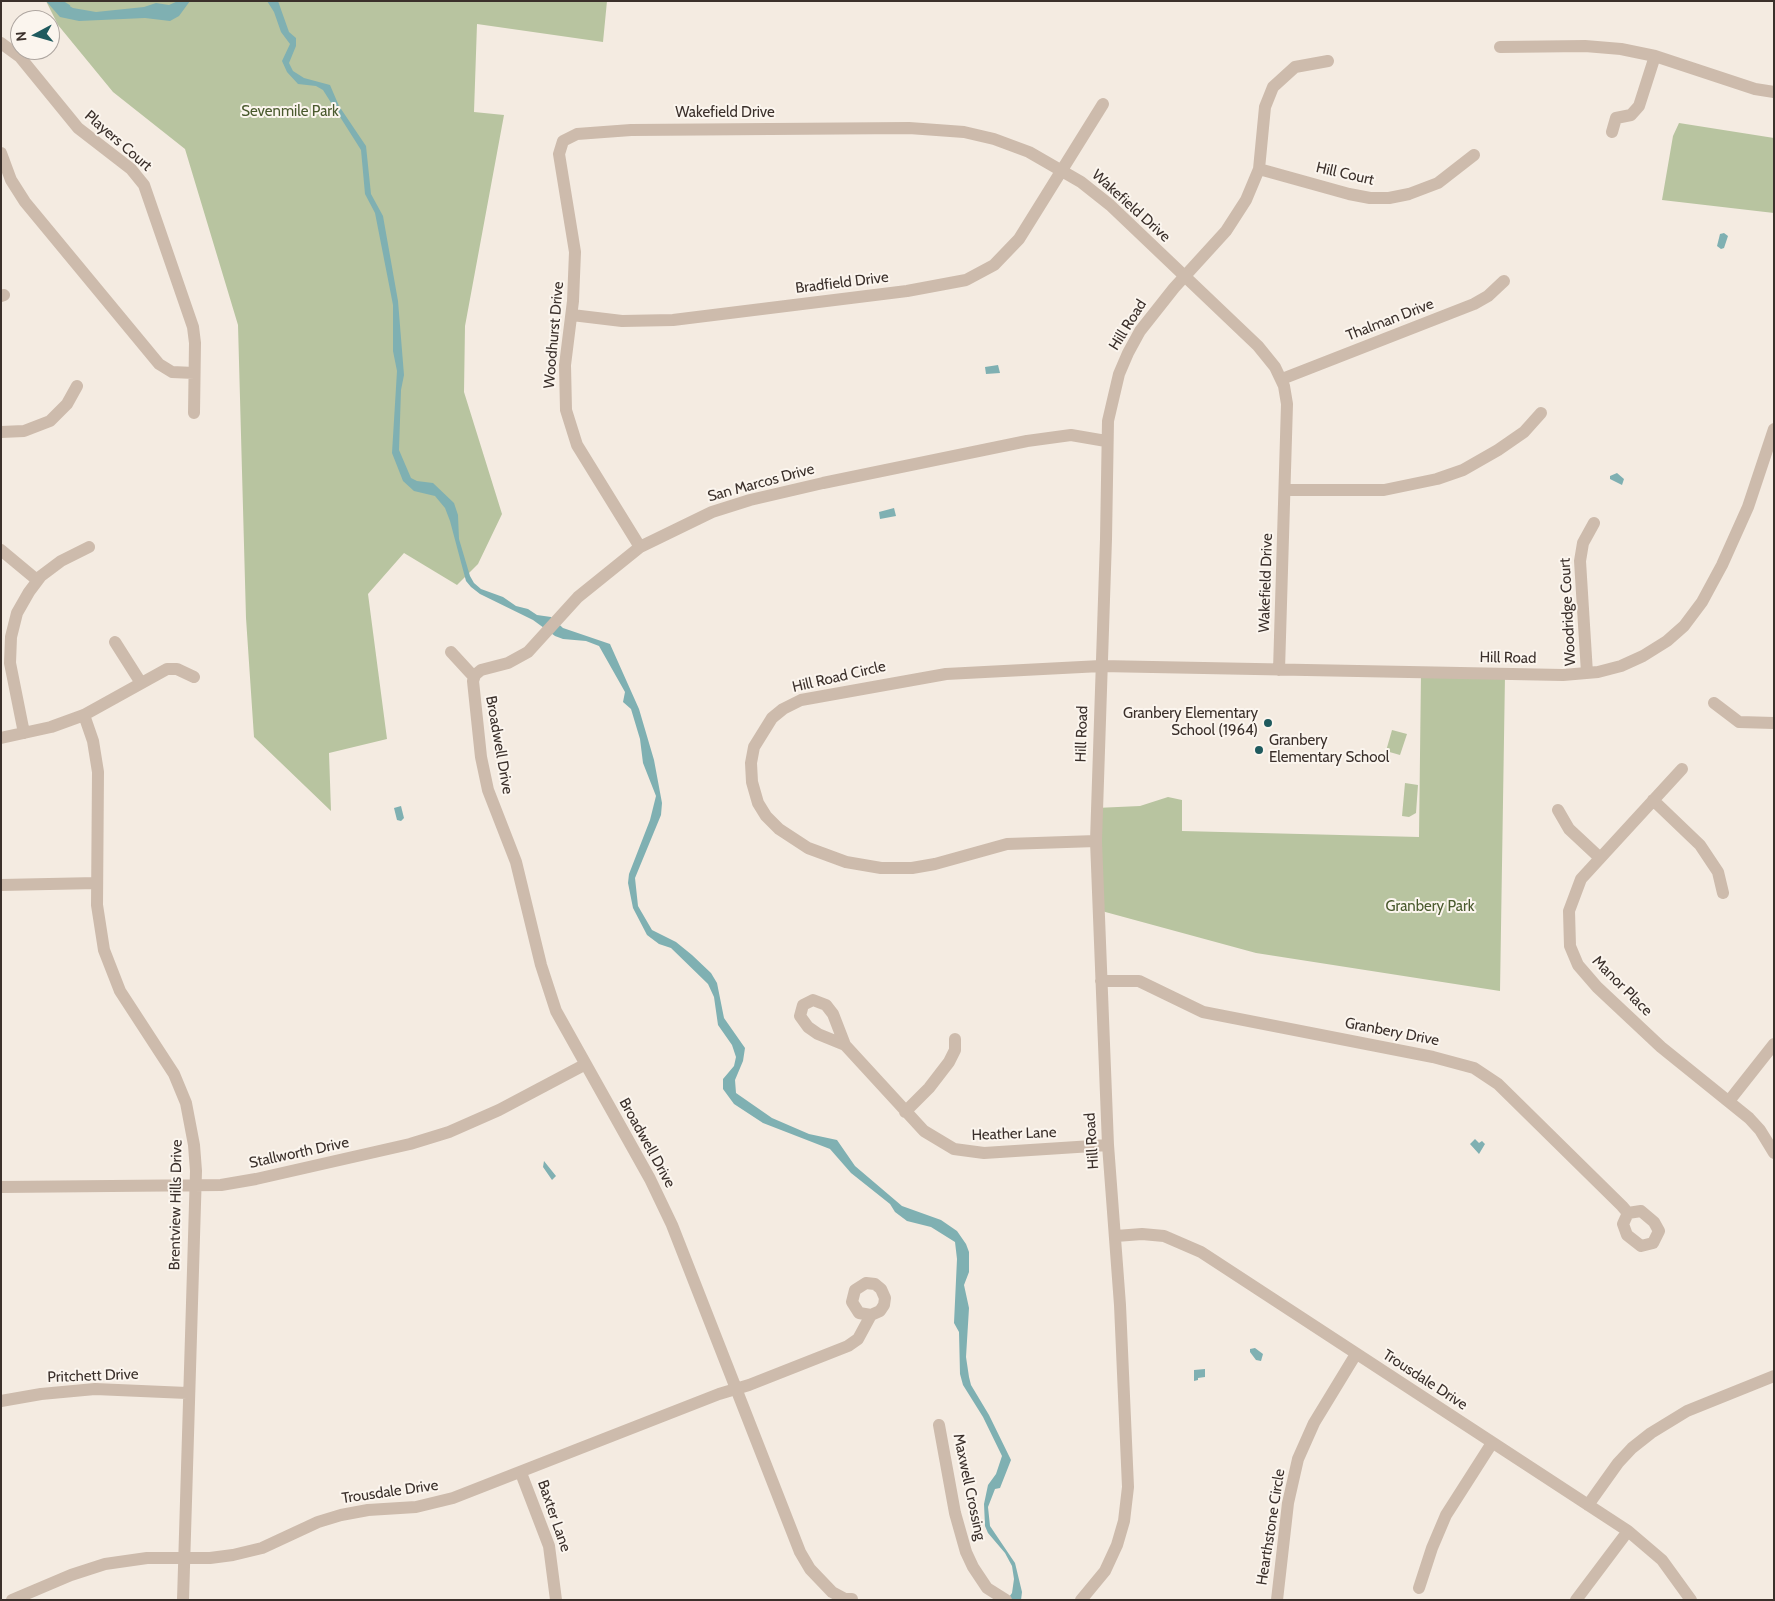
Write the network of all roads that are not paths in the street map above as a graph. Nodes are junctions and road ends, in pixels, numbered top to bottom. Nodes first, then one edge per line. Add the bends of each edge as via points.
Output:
1 (1, 43) edge
2 (1500, 47) dead end
3 (1655, 56) junction
4 (1328, 61) dead end
5 (1774, 92) edge
6 (1103, 104) dead end
7 (1612, 132) dead end
8 (566, 138) joint
9 (1, 153) edge
10 (1474, 155) dead end
11 (1061, 169) junction
12 (1259, 169) junction
13 (1184, 277) junction
14 (1504, 281) dead end
15 (572, 315) junction
16 (194, 373) junction
17 (1282, 379) junction
18 (77, 386) dead end
19 (194, 413) dead end
20 (1541, 413) dead end
21 (1774, 429) edge
22 (1, 432) edge
23 (1106, 441) junction
24 (1768, 472) edge
25 (1285, 490) junction
26 (1594, 523) dead end
27 (89, 547) dead end
28 (640, 547) junction
29 (1, 550) edge
30 (37, 580) junction
31 (115, 642) dead end
32 (6, 648) edge
33 (451, 652) dead end
34 (1101, 666) junction
35 (1279, 670) junction
36 (1587, 673) junction
37 (474, 676) junction
38 (194, 677) dead end
39 (141, 683) junction
40 (1714, 703) dead end
41 (84, 715) junction
42 (1774, 723) edge
43 (24, 733) junction
44 (1, 738) edge
45 (1682, 768) dead end
46 (1653, 800) junction
47 (1558, 810) dead end
48 (1096, 841) junction
49 (1599, 857) junction
50 (97, 883) junction
51 (1, 885) edge
52 (1723, 893) dead end
53 (1101, 981) junction
54 (955, 1039) dead end
55 (1774, 1044) edge
56 (845, 1045) dead end
57 (584, 1065) junction
58 (1729, 1101) junction
59 (905, 1112) junction
60 (1108, 1145) junction
61 (1774, 1153) edge
62 (195, 1186) junction
63 (1, 1187) edge
64 (1628, 1213) dead end
65 (1116, 1236) junction
66 (871, 1315) dead end
67 (1356, 1354) junction
68 (1774, 1376) edge
69 (736, 1389) junction
70 (187, 1393) junction
71 (1, 1402) edge
72 (939, 1425) dead end
73 (1492, 1443) junction
74 (521, 1473) junction
75 (1588, 1506) junction
76 (1628, 1531) junction
77 (183, 1558) junction
78 (1419, 1588) dead end
79 (852, 1599) edge
80 (1005, 1599) edge
81 (12, 1600) edge
82 (183, 1600) edge
83 (556, 1600) edge
84 (1081, 1600) edge
85 (1277, 1600) edge
86 (1576, 1600) edge
87 (1691, 1600) edge

1 - 16 street, Players Court via 20,57 78,128 131,170 144,185 191,319 195,336
2 - 3 street via 1590,46
3 - 5 street via 1755,89
3 - 7 street via 1639,106 1631,115 1616,118
4 - 12 street via 1295,67 1273,87 1265,108
6 - 11 street, Bradfield Drive
8 - 11 street, Wakefield Drive via 584,133 631,130 938,129 994,139
8 - 15 street, Woodhurst Drive via 559,154 574,246
9 - 16 street via 25,202 155,359 170,372
10 - 12 street, Hill Court via 1430,186 1409,194 1380,198 1349,194
11 - 13 street, Wakefield Drive via 1110,205
11 - 15 street, Bradfield Drive via 1012,247 994,265 959,283 664,320 622,321
12 - 13 street via 1236,217
13 - 17 street, Wakefield Drive via 1263,351
13 - 23 street, Hill Road via 1148,320 1128,353 1113,395
14 - 17 street, Thalman Drive via 1474,304
15 - 28 street, Woodhurst Drive via 565,380 570,429 585,461
16 - 19 street, Players Court
17 - 25 street, Wakefield Drive via 1287,404
18 - 22 street via 68,404 46,423 24,431
20 - 25 street via 1524,432 1498,450 1463,470 1437,479 1384,490
21 - 24 street, Hill Road
23 - 28 street, San Marcos Drive via 1075,436 1051,437 823,483 725,508
23 - 34 street, Hill Road
24 - 36 street, Hill Road via 1722,565 1688,621 1667,641 1643,656 1613,668
25 - 35 street, Wakefield Drive
26 - 36 street, Woodridge Court via 1583,543 1580,561
27 - 30 street via 61,561
28 - 37 street, San Marcos Drive via 592,584 531,648 518,658 481,670
29 - 30 street
30 - 32 street via 17,613
31 - 39 street
32 - 43 street
33 - 37 street
34 - 35 street, Hill Road
34 - 48 street, Hill Road
34 - 48 street, Hill Road Circle via 946,674 808,698 772,718 757,741 751,763 755,796 772,823 816,852 857,865 912,868 1007,844
35 - 36 street, Hill Road
37 - 57 street, Broadwell Drive via 478,732 488,790 516,862 552,1000
38 - 39 street via 171,669
39 - 41 street
40 - 42 street via 1739,722
41 - 43 street
41 - 50 street, Brentview Hills Drive via 98,772
43 - 44 street
45 - 46 street, Manor Place
46 - 49 street, Manor Place
46 - 52 street via 1700,846 1718,872
47 - 49 street via 1569,829
48 - 53 street, Hill Road
49 - 58 street, Manor Place via 1578,885 1568,911 1568,937 1578,965 1640,1027
50 - 51 street
50 - 62 street, Brentview Hills Drive via 100,929 111,971 126,1001 170,1066 186,1103 194,1145
53 - 60 street, Hill Road
53 - 64 street, Granbery Drive via 1142,982 1203,1012 1440,1058 1474,1068 1498,1084
54 - 59 street via 955,1050 949,1062
55 - 58 street
56 - 59 street, Heather Lane
57 - 62 street, Stallworth Drive via 499,1110 435,1137 256,1179
57 - 69 street, Broadwell Drive via 664,1208
58 - 61 street, Manor Place via 1756,1124
59 - 60 street, Heather Lane via 933,1138 965,1152
60 - 65 street, Hill Road
62 - 63 street, Stallworth Drive
62 - 70 street, Brentview Hills Drive
65 - 67 street, Trousdale Drive via 1158,1235 1187,1244
65 - 84 street, Hill Road via 1127,1506 1120,1538 1108,1565
66 - 69 street, Trousdale Drive via 862,1335 848,1346
67 - 73 street, Trousdale Drive
67 - 85 street, Hearthstone Circle via 1318,1414 1298,1459 1288,1502
68 - 75 street via 1687,1411 1651,1433 1618,1463
69 - 74 street, Trousdale Drive
69 - 79 street, Broadwell Drive via 805,1562 832,1592 844,1599
70 - 71 street, Pritchett Drive via 95,1389
70 - 77 street, Brentview Hills Drive
72 - 80 street, Maxwell Crossing via 955,1513 966,1552 984,1585
73 - 75 street, Trousdale Drive
73 - 78 street via 1446,1515
74 - 77 street, Trousdale Drive via 441,1502 341,1515 240,1554
74 - 83 street, Baxter Lane via 549,1546
75 - 76 street, Trousdale Drive
76 - 86 street
76 - 87 street, Trousdale Drive via 1662,1560
77 - 81 street, Trousdale Drive via 139,1558 105,1564
77 - 82 street, Brentview Hills Drive

